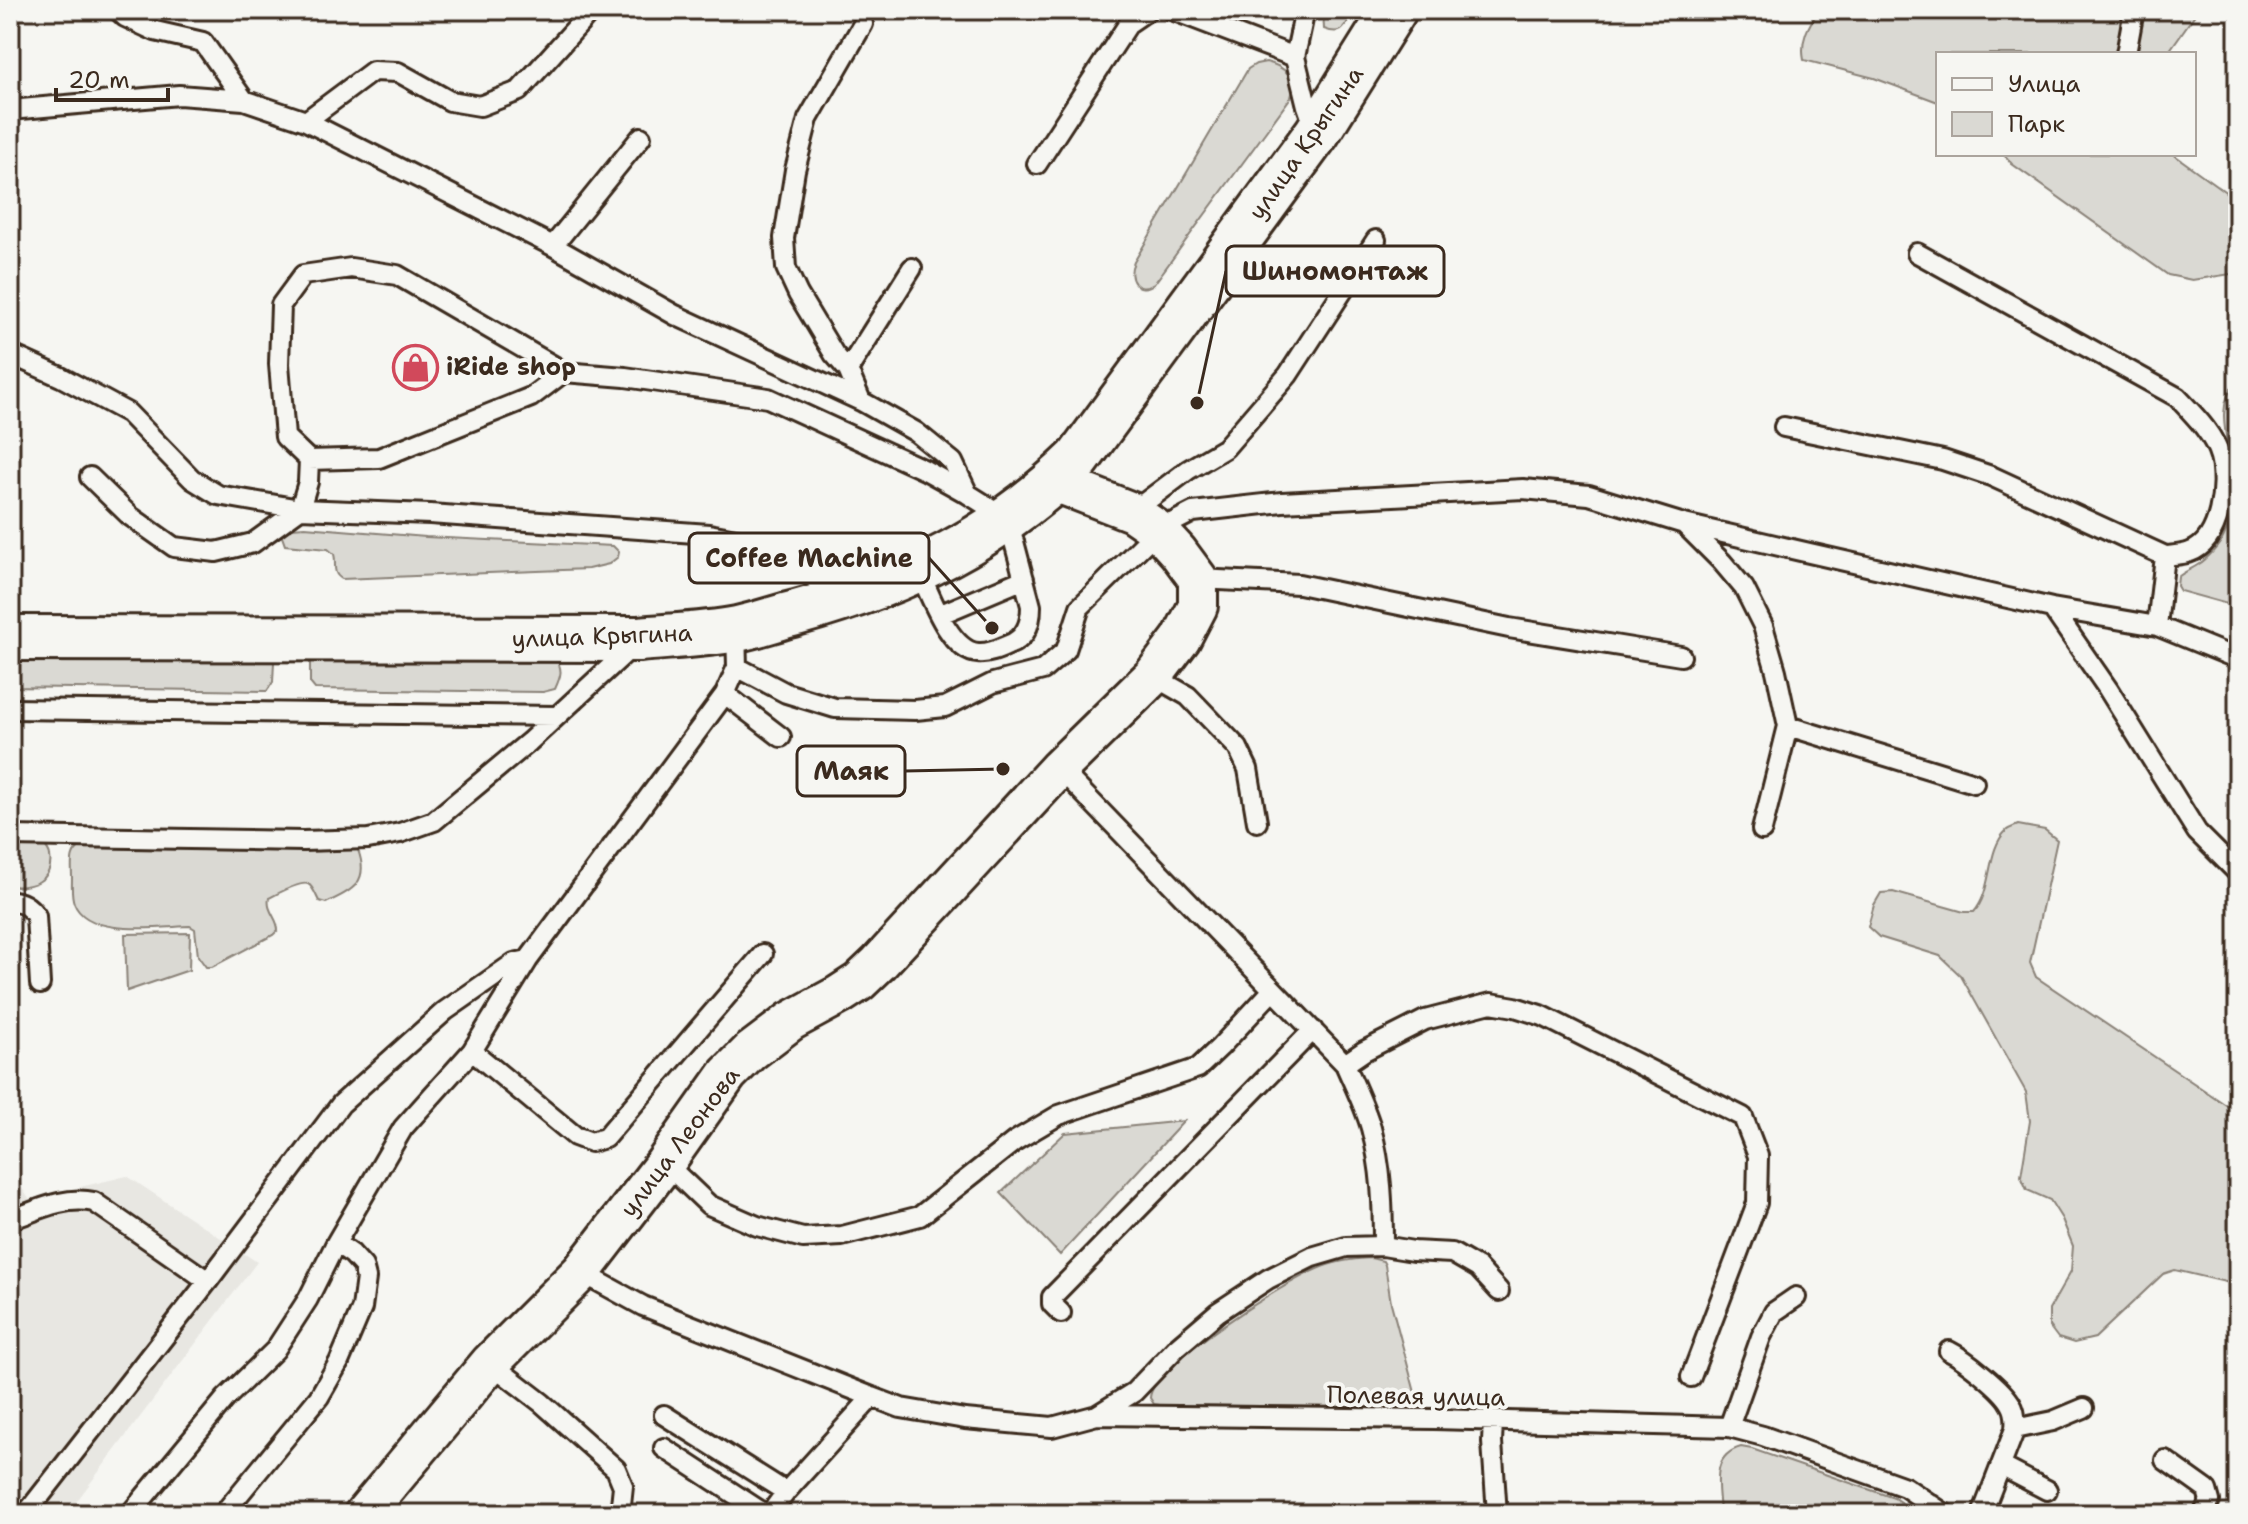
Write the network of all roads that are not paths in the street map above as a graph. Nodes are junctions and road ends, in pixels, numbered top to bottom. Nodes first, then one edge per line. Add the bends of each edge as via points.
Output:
1 (118, 10) edge
2 (592, 10) edge
3 (1148, 10) edge
4 (1172, 10) edge
5 (1305, 10) edge
6 (1394, 10) edge
7 (2134, 10) edge
8 (863, 24) dead end
9 (2126, 52) edge
10 (1295, 57) junction
11 (244, 100) junction
12 (10, 110) edge
13 (306, 121) junction
14 (1317, 133) junction
15 (641, 137) dead end
16 (1037, 164) dead end
17 (1376, 240) dead end
18 (553, 246) junction
19 (1917, 253) dead end
20 (912, 268) dead end
21 (10, 354) edge
22 (848, 370) junction
23 (564, 372) junction
24 (861, 401) junction
25 (1784, 427) dead end
26 (309, 460) junction
27 (90, 477) dead end
28 (1055, 482) junction
29 (968, 494) junction
30 (300, 509) junction
31 (1008, 519) junction
32 (1145, 521) junction
33 (1684, 524) junction
34 (2165, 556) junction
35 (919, 571) junction
36 (1024, 579) junction
37 (1198, 579) junction
38 (837, 602) junction
39 (2052, 608) junction
40 (941, 614) junction
41 (2157, 626) junction
42 (10, 638) edge
43 (639, 639) junction
44 (737, 648) junction
45 (1681, 656) dead end
46 (2238, 659) edge
47 (1153, 676) junction
48 (725, 694) junction
49 (10, 709) edge
50 (556, 716) junction
51 (1788, 726) junction
52 (781, 737) dead end
53 (1059, 768) junction
54 (1974, 783) dead end
55 (1257, 822) dead end
56 (1762, 830) dead end
57 (10, 836) edge
58 (2238, 873) edge
59 (10, 901) edge
60 (763, 954) dead end
61 (528, 960) junction
62 (40, 984) dead end
63 (1273, 990) junction
64 (1313, 1030) junction
65 (472, 1051) junction
66 (1345, 1064) junction
67 (665, 1163) junction
68 (10, 1220) edge
69 (336, 1243) junction
70 (1383, 1246) junction
71 (581, 1272) junction
72 (208, 1281) junction
73 (1499, 1291) dead end
74 (1796, 1297) dead end
75 (1061, 1313) dead end
76 (1949, 1351) dead end
77 (490, 1363) junction
78 (1691, 1377) dead end
79 (872, 1397) junction
80 (2084, 1408) dead end
81 (664, 1415) dead end
82 (1097, 1415) junction
83 (1493, 1421) junction
84 (1729, 1427) junction
85 (2015, 1429) junction
86 (664, 1448) dead end
87 (2165, 1460) dead end
88 (2001, 1466) junction
89 (2047, 1490) dead end
90 (786, 1492) junction
91 (26, 1514) edge
92 (130, 1514) edge
93 (223, 1514) edge
94 (364, 1514) edge
95 (620, 1514) edge
96 (767, 1514) edge
97 (1497, 1514) edge
98 (1945, 1514) edge
99 (1982, 1514) edge
100 (2203, 1514) edge

1 - 11 lane via 155,31 203,42
2 - 13 lane via 519,91 480,106 450,101 398,72 373,71
3 - 16 lane via 1129,23
4 - 10 lane
5 - 10 lane
6 - 14 main road, улица Крыгина
7 - 9 lane
8 - 22 lane via 808,119 784,238 786,268 798,294
10 - 14 lane
11 - 12 lane via 179,95
11 - 13 lane
13 - 18 lane
14 - 28 main road, улица Крыгина via 1078,459
15 - 18 lane
17 - 32 lane via 1288,375 1225,448 1188,470
18 - 24 lane via 675,315
19 - 34 lane via 2177,397 2203,425 2220,457 2221,504 2212,534 2192,552
20 - 22 lane
21 - 30 lane via 128,413 192,479 218,495
22 - 24 lane
23 - 26 lane via 531,397 379,458
23 - 26 lane via 397,275 351,268 303,275 281,305 279,364 285,437
23 - 29 lane via 768,398
24 - 29 lane via 916,432 953,462
25 - 34 lane via 1943,460 1991,476
26 - 30 lane
27 - 30 lane via 130,516 174,547 216,552 253,543
28 - 31 main road, улица Крыгина
28 - 32 street
29 - 31 lane
30 - 38 lane via 709,534 767,547 796,562
31 - 35 main road, улица Крыгина
31 - 36 lane
32 - 33 lane via 1282,502 1523,489 1589,495
32 - 37 street
32 - 44 lane via 1080,607 1066,650 1043,670 993,683 945,707 835,708 786,693
33 - 39 lane
33 - 51 lane via 1744,588 1763,626
34 - 41 lane
35 - 38 main road, улица Крыгина
35 - 40 lane
36 - 40 lane
36 - 40 lane via 1031,620 1019,641 988,653 966,650
37 - 45 lane via 1299,584 1509,628
37 - 47 street, улица Леонова via 1198,606
38 - 44 main road, улица Крыгина
39 - 41 lane
39 - 58 lane via 2197,832
41 - 46 lane
42 - 43 main road, улица Крыгина
43 - 44 main road, улица Крыгина
43 - 50 lane
44 - 48 lane
47 - 53 street, улица Леонова
47 - 55 lane via 1188,696 1238,748 1248,769
48 - 52 lane
48 - 61 lane
49 - 50 lane
50 - 57 lane via 434,821 400,833 303,841
51 - 54 lane
51 - 56 lane
53 - 63 lane
53 - 67 street, улица Леонова via 859,982 791,1021 728,1074
59 - 62 lane via 36,916
60 - 65 lane via 605,1138 591,1142 575,1136
61 - 65 lane
61 - 72 lane via 514,963 445,1011 341,1104
63 - 64 lane
63 - 67 lane via 1198,1068 1059,1115 1015,1141 920,1216 842,1236 803,1238 709,1205
64 - 66 lane
64 - 75 lane via 1052,1297
65 - 69 lane via 403,1128
66 - 70 lane via 1380,1168
66 - 78 lane via 1425,1020 1491,1003 1543,1016 1743,1117 1758,1156 1757,1203
67 - 71 street, улица Леонова
68 - 72 lane via 68,1200 94,1202
69 - 92 lane via 275,1350 226,1398
69 - 93 lane via 363,1266 362,1308 319,1397
70 - 73 lane via 1452,1253 1478,1268
70 - 82 lane via 1346,1247 1268,1279 1218,1312 1134,1392
71 - 77 street, улица Леонова
71 - 79 lane, Полевая улица via 643,1306
72 - 91 lane
74 - 84 lane via 1774,1312 1761,1337
76 - 85 lane via 2007,1399 2016,1417
77 - 94 street, улица Леонова
77 - 95 lane via 616,1469 623,1486
79 - 82 lane, Полевая улица via 901,1408 965,1419 1052,1427
79 - 90 lane
80 - 85 lane
81 - 90 lane
82 - 83 lane, Полевая улица
83 - 84 lane, Полевая улица
83 - 97 lane
84 - 98 lane, Полевая улица via 1905,1487
85 - 88 lane
86 - 96 lane
87 - 100 lane via 2207,1490 2210,1501
88 - 89 lane
88 - 99 lane
90 - 96 lane

